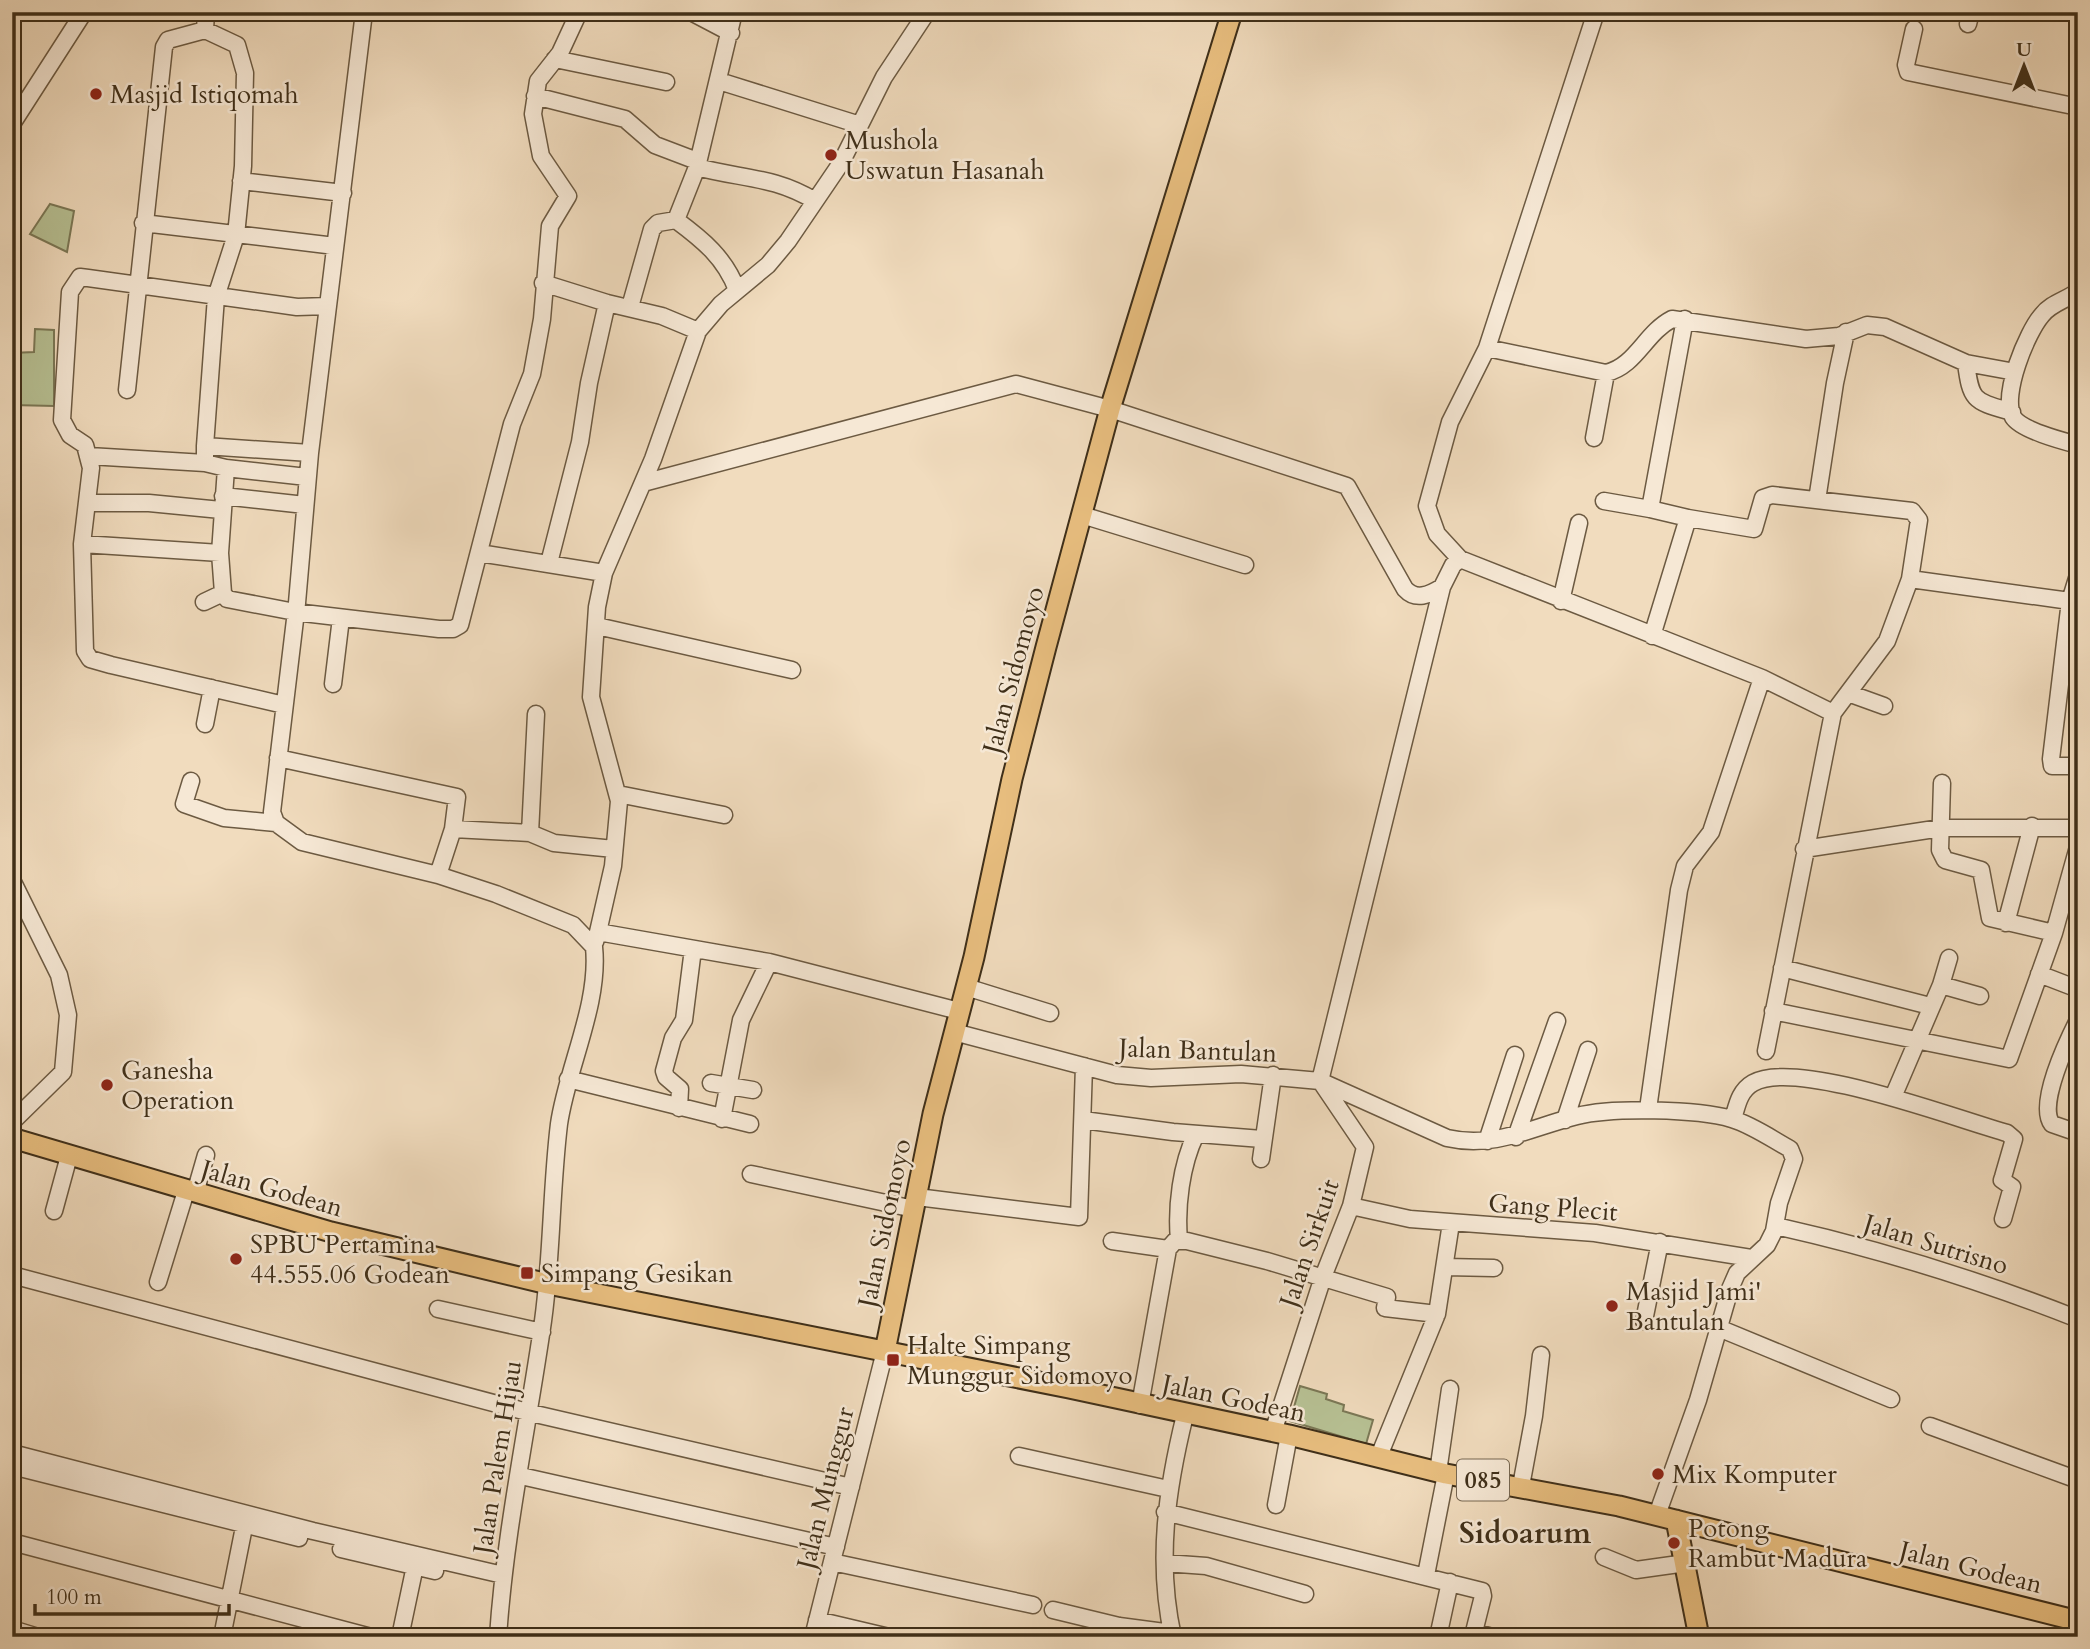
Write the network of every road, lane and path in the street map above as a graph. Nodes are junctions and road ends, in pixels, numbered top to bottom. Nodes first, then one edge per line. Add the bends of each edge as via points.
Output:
1 (84, 12) edge
2 (206, 12) edge
3 (363, 12) edge
4 (579, 12) edge
5 (691, 12) edge
6 (734, 12) edge
7 (927, 12) edge
8 (1232, 12) edge
9 (1596, 12) edge
10 (1914, 29) dead end
11 (205, 30) junction
12 (731, 33) junction
13 (555, 59) junction
14 (719, 81) junction
15 (666, 82) dead end
16 (535, 96) junction
17 (2078, 107) edge
18 (12, 124) edge
19 (860, 125) junction
20 (697, 164) junction
21 (241, 181) junction
22 (343, 193) junction
23 (815, 201) junction
24 (676, 220) junction
25 (144, 223) junction
26 (236, 235) junction
27 (335, 246) junction
28 (136, 282) junction
29 (544, 283) junction
30 (737, 290) junction
31 (2078, 291) edge
32 (216, 297) junction
33 (619, 305) junction
34 (328, 306) junction
35 (1685, 319) junction
36 (698, 331) junction
37 (1846, 332) junction
38 (1488, 348) junction
39 (1966, 363) junction
40 (2015, 372) junction
41 (1605, 373) junction
42 (127, 390) dead end
43 (1111, 409) junction
44 (2011, 412) junction
45 (1594, 438) dead end
46 (205, 446) junction
47 (2078, 446) edge
48 (310, 453) junction
49 (89, 456) junction
50 (205, 463) junction
51 (226, 468) junction
52 (307, 477) junction
53 (643, 483) junction
54 (1604, 500) dead end
55 (1817, 500) junction
56 (87, 503) junction
57 (222, 503) junction
58 (305, 505) junction
59 (1650, 509) junction
60 (1082, 515) junction
61 (1688, 518) junction
62 (1579, 523) dead end
63 (82, 544) junction
64 (479, 552) junction
65 (220, 553) junction
66 (1460, 559) junction
67 (549, 563) junction
68 (1245, 565) dead end
69 (604, 573) junction
70 (2078, 575) edge
71 (1910, 579) junction
72 (1442, 587) junction
73 (223, 593) junction
74 (1561, 600) junction
75 (204, 602) dead end
76 (2074, 602) edge
77 (295, 612) junction
78 (341, 618) junction
79 (597, 626) junction
80 (1652, 636) junction
81 (792, 670) dead end
82 (1762, 678) junction
83 (333, 684) dead end
84 (212, 688) junction
85 (1848, 693) junction
86 (284, 705) junction
87 (1884, 706) dead end
88 (1833, 713) junction
89 (536, 714) dead end
90 (205, 724) dead end
91 (278, 758) junction
92 (2078, 766) edge
93 (191, 781) dead end
94 (1942, 783) dead end
95 (618, 794) junction
96 (724, 815) dead end
97 (276, 823) junction
98 (2032, 826) junction
99 (1941, 828) junction
100 (2078, 828) edge
101 (453, 829) junction
102 (530, 833) junction
103 (2078, 848) edge
104 (614, 849) junction
105 (1804, 849) junction
106 (438, 876) junction
107 (12, 880) edge
108 (2006, 923) junction
109 (2054, 933) junction
110 (596, 940) junction
111 (692, 949) junction
112 (1949, 958) dead end
113 (769, 962) junction
114 (1782, 968) junction
115 (2039, 974) junction
116 (1941, 985) junction
117 (966, 987) junction
118 (2078, 989) edge
119 (1980, 996) dead end
120 (1930, 1006) junction
121 (959, 1011) junction
122 (1773, 1011) junction
123 (1050, 1013) dead end
124 (2078, 1020) edge
125 (1557, 1021) dead end
126 (954, 1032) junction
127 (1917, 1042) junction
128 (1588, 1050) dead end
129 (1766, 1051) dead end
130 (1515, 1055) dead end
131 (1084, 1066) junction
132 (1273, 1075) junction
133 (568, 1079) junction
134 (1320, 1081) junction
135 (711, 1083) dead end
136 (729, 1086) junction
137 (753, 1090) dead end
138 (1893, 1097) junction
139 (679, 1108) junction
140 (1648, 1110) junction
141 (722, 1119) junction
142 (1733, 1119) junction
143 (1083, 1120) junction
144 (1565, 1120) junction
145 (12, 1122) edge
146 (750, 1124) dead end
147 (2078, 1133) edge
148 (1196, 1134) junction
149 (1516, 1137) junction
150 (1262, 1139) junction
151 (22, 1141) edge
152 (1487, 1141) junction
153 (206, 1155) dead end
154 (69, 1156) junction
155 (1261, 1158) dead end
156 (751, 1174) dead end
157 (191, 1192) junction
158 (915, 1203) junction
159 (1351, 1206) junction
160 (54, 1211) dead end
161 (2003, 1219) dead end
162 (1451, 1223) junction
163 (1776, 1226) junction
164 (1112, 1241) dead end
165 (1660, 1242) junction
166 (1173, 1245) junction
167 (1751, 1258) junction
168 (1445, 1267) junction
169 (1494, 1268) dead end
170 (12, 1275) edge
171 (1323, 1277) junction
172 (158, 1282) dead end
173 (548, 1284) junction
174 (438, 1309) dead end
175 (1437, 1314) junction
176 (2078, 1319) edge
177 (1644, 1321) dead end
178 (1721, 1329) junction
179 (542, 1332) junction
180 (885, 1351) junction
181 (1541, 1355) dead end
182 (1450, 1389) dead end
183 (1891, 1399) dead end
184 (1140, 1405) junction
185 (531, 1413) junction
186 (1185, 1415) junction
187 (1930, 1426) dead end
188 (1281, 1433) junction
189 (12, 1453) edge
190 (1019, 1456) dead end
191 (1379, 1456) junction
192 (12, 1466) edge
193 (1442, 1473) junction
194 (521, 1476) junction
195 (2078, 1480) edge
196 (1521, 1486) junction
197 (851, 1487) junction
198 (1167, 1489) junction
199 (1276, 1505) dead end
200 (1165, 1513) junction
201 (1666, 1518) junction
202 (246, 1519) junction
203 (12, 1542) edge
204 (834, 1554) junction
205 (1604, 1557) dead end
206 (1165, 1563) junction
207 (1686, 1563) junction
208 (415, 1566) junction
209 (1426, 1575) junction
210 (503, 1580) junction
211 (1450, 1583) junction
212 (1305, 1594) dead end
213 (229, 1600) junction
214 (1033, 1605) dead end
215 (1053, 1610) dead end
216 (817, 1620) junction
217 (2078, 1621) edge
218 (12, 1629) edge
219 (1173, 1635) edge
220 (38, 1637) edge
221 (222, 1637) edge
222 (371, 1637) edge
223 (400, 1637) edge
224 (498, 1637) edge
225 (813, 1637) edge
226 (889, 1637) edge
227 (1438, 1637) edge
228 (1492, 1637) edge
229 (1699, 1637) edge

1 - 18 street
2 - 11 street
3 - 22 street
4 - 13 street
5 - 12 street
6 - 12 street
7 - 19 street via 884,77
8 - 43 main road, Jalan Sidomoyo
9 - 38 street
10 - 17 street via 1908,72
11 - 21 street via 229,38 242,56
11 - 25 street via 168,40 164,47
12 - 14 street
13 - 15 street
13 - 16 street via 538,81
14 - 19 street
14 - 20 street
16 - 20 street via 625,119 655,145
16 - 29 street via 533,114 541,156 568,197 550,226
19 - 23 street
20 - 23 street via 728,176 760,177
20 - 24 street
21 - 22 street
21 - 26 street
22 - 27 street
23 - 30 street via 768,265
24 - 30 street via 716,253
24 - 33 street via 658,223 652,229
25 - 26 street
25 - 28 street
26 - 27 street
26 - 32 street
27 - 34 street
28 - 32 street
28 - 42 street
28 - 49 street via 80,277 70,292 62,420
29 - 33 street
29 - 64 street via 531,374 512,424
30 - 36 street
31 - 40 street via 2043,313 2020,350
32 - 34 street
32 - 46 street
33 - 36 street
33 - 67 street via 589,383 580,442
34 - 48 street
35 - 37 street via 1806,339
35 - 41 street via 1660,325 1630,361
35 - 59 street
36 - 53 street, Jalan Palem Hijau
37 - 39 street via 1867,325 1885,327
37 - 55 street
38 - 41 street
38 - 66 street via 1450,422 1427,506 1437,534
39 - 40 street
39 - 44 street via 1976,401
40 - 44 street
41 - 45 street
43 - 53 street via 1029,387 1004,386
43 - 60 main road, Jalan Sidomoyo
43 - 72 street via 1347,486 1410,595
44 - 47 street via 2024,425
46 - 48 street
46 - 50 street
48 - 52 street
49 - 50 street
49 - 56 street
50 - 51 street
51 - 52 street
51 - 57 street
52 - 58 street
53 - 69 street, Jalan Palem Hijau
54 - 59 street
55 - 61 street via 1767,496 1756,526 1749,530
55 - 71 street via 1918,514
56 - 57 street
56 - 63 street
57 - 58 street
57 - 65 street
58 - 77 street
59 - 61 street
60 - 68 street
60 - 117 main road, Jalan Sidomoyo via 1012,779
61 - 80 street
62 - 74 street
63 - 65 street
63 - 84 street via 85,652 90,659
64 - 67 street
64 - 78 street via 464,615 453,629
65 - 73 street
66 - 72 street
66 - 74 street
67 - 69 street
69 - 79 street, Jalan Palem Hijau
70 - 76 street
71 - 76 street
71 - 85 street via 1887,640
72 - 134 street
73 - 75 street
73 - 77 street via 227,599
74 - 80 street
76 - 92 street via 2051,764
77 - 78 street
77 - 86 street
78 - 83 street
79 - 81 street
79 - 95 street, Jalan Palem Hijau via 591,697
80 - 82 street
82 - 88 street
82 - 140 street via 1711,832 1685,866
84 - 86 street
84 - 90 street
85 - 87 street
85 - 88 street
86 - 91 street
88 - 105 street
89 - 102 street
91 - 97 street via 272,802
91 - 101 street via 453,794 458,800
93 - 97 street via 184,804 224,818
94 - 99 street
95 - 96 street
95 - 104 street, Jalan Palem Hijau
97 - 106 street via 302,842
98 - 99 street
98 - 100 street
98 - 108 street
99 - 105 street
99 - 108 street via 1940,849 1945,860 1981,870 1990,918
101 - 102 street
101 - 106 street
102 - 104 street via 554,843
103 - 109 street
104 - 110 street, Jalan Palem Hijau
105 - 114 street
106 - 110 street via 536,909
107 - 145 street via 59,975 68,1015 63,1072
108 - 109 street
109 - 115 street
110 - 111 street
110 - 133 street, Jalan Palem Hijau via 594,976
111 - 113 street
111 - 139 street via 684,1020 673,1038 664,1071 680,1089
112 - 116 street
113 - 121 street
113 - 136 street via 741,1020
114 - 120 street
114 - 122 street
115 - 118 street
115 - 127 street via 2009,1059
116 - 119 street
116 - 120 street
117 - 121 main road, Jalan Sidomoyo
117 - 123 street
120 - 127 street
121 - 126 main road, Jalan Sidomoyo
122 - 127 street
122 - 129 street
124 - 147 street via 2054,1077 2048,1117 2052,1124
125 - 149 street
126 - 131 street, Jalan Bantulan
126 - 158 main road, Jalan Sidomoyo
127 - 138 street
128 - 144 street
130 - 152 street
131 - 132 street, Jalan Bantulan via 1151,1078
131 - 143 street
132 - 134 street, Jalan Bantulan
132 - 150 street
133 - 139 street
133 - 173 street, Jalan Palem Hijau via 554,1180
134 - 152 street, Jalan Bantulan via 1447,1138
134 - 159 street, Jalan Sirkuit via 1365,1147
135 - 136 street
136 - 137 street
136 - 141 street
138 - 142 street via 1826,1081 1765,1077 1750,1084 1740,1096
138 - 161 street via 2014,1136 2003,1177 2012,1187
139 - 141 street
140 - 142 street, Jalan Bantulan
140 - 144 street, Jalan Bantulan via 1593,1113
141 - 146 street
142 - 163 street via 1794,1153
143 - 148 street
143 - 158 street via 1079,1217
144 - 149 street, Jalan Bantulan
148 - 150 street
148 - 166 street via 1182,1182
149 - 152 street, Jalan Bantulan
150 - 155 street
151 - 154 main road, Jalan Godean / 085
153 - 157 street
154 - 157 main road, Jalan Godean / 085
154 - 160 street
156 - 158 street
157 - 172 street
157 - 173 main road, Jalan Godean / 085 via 331,1232
158 - 180 main road, Jalan Sidomoyo
159 - 162 street, Gang Plecit
159 - 171 street, Jalan Sirkuit
162 - 165 street, Gang Plecit
162 - 168 street
163 - 167 street via 1767,1245
163 - 176 street, Jalan Sutrisno via 1872,1248
164 - 166 street
165 - 167 street, Gang Plecit
165 - 177 street
166 - 171 street
166 - 184 street
167 - 178 street via 1737,1273
168 - 169 street
168 - 175 street
170 - 185 street
171 - 175 street via 1387,1297 1385,1308
171 - 188 street, Jalan Sirkuit
173 - 179 street, Jalan Palem Hijau
173 - 180 main road, Jalan Godean / 085
174 - 179 street
175 - 191 street
178 - 183 street
178 - 201 street
179 - 185 street, Jalan Palem Hijau
180 - 184 main road, Jalan Godean / 085
180 - 197 street, Jalan Munggur
181 - 196 street
182 - 193 street
184 - 186 main road, Jalan Godean / 085
185 - 194 street, Jalan Palem Hijau
185 - 197 street
186 - 188 main road, Jalan Godean / 085
186 - 198 street
187 - 195 street
188 - 191 main road, Jalan Godean / 085
188 - 199 street, Jalan Sirkuit
189 - 202 street
190 - 198 street
191 - 193 main road, Jalan Godean / 085
192 - 202 street
193 - 196 main road, Jalan Godean / 085
193 - 209 street
194 - 204 street
194 - 210 street, Jalan Palem Hijau
196 - 201 main road, Jalan Godean / 085
197 - 204 street, Jalan Munggur
198 - 200 street
200 - 206 street
200 - 209 street
201 - 207 main road
201 - 217 main road, Jalan Godean / 085
202 - 208 street
202 - 210 street
202 - 213 street
203 - 213 street
204 - 214 street
204 - 216 street, Jalan Munggur
205 - 207 street via 1636,1570
206 - 212 street via 1206,1566
206 - 219 street
207 - 229 main road
208 - 210 street
208 - 223 street
209 - 211 street
210 - 224 street, Jalan Palem Hijau
211 - 227 street
211 - 228 street via 1482,1591 1474,1632
213 - 221 street
213 - 222 street
215 - 219 street
216 - 225 street, Jalan Munggur
216 - 226 street
218 - 220 street

